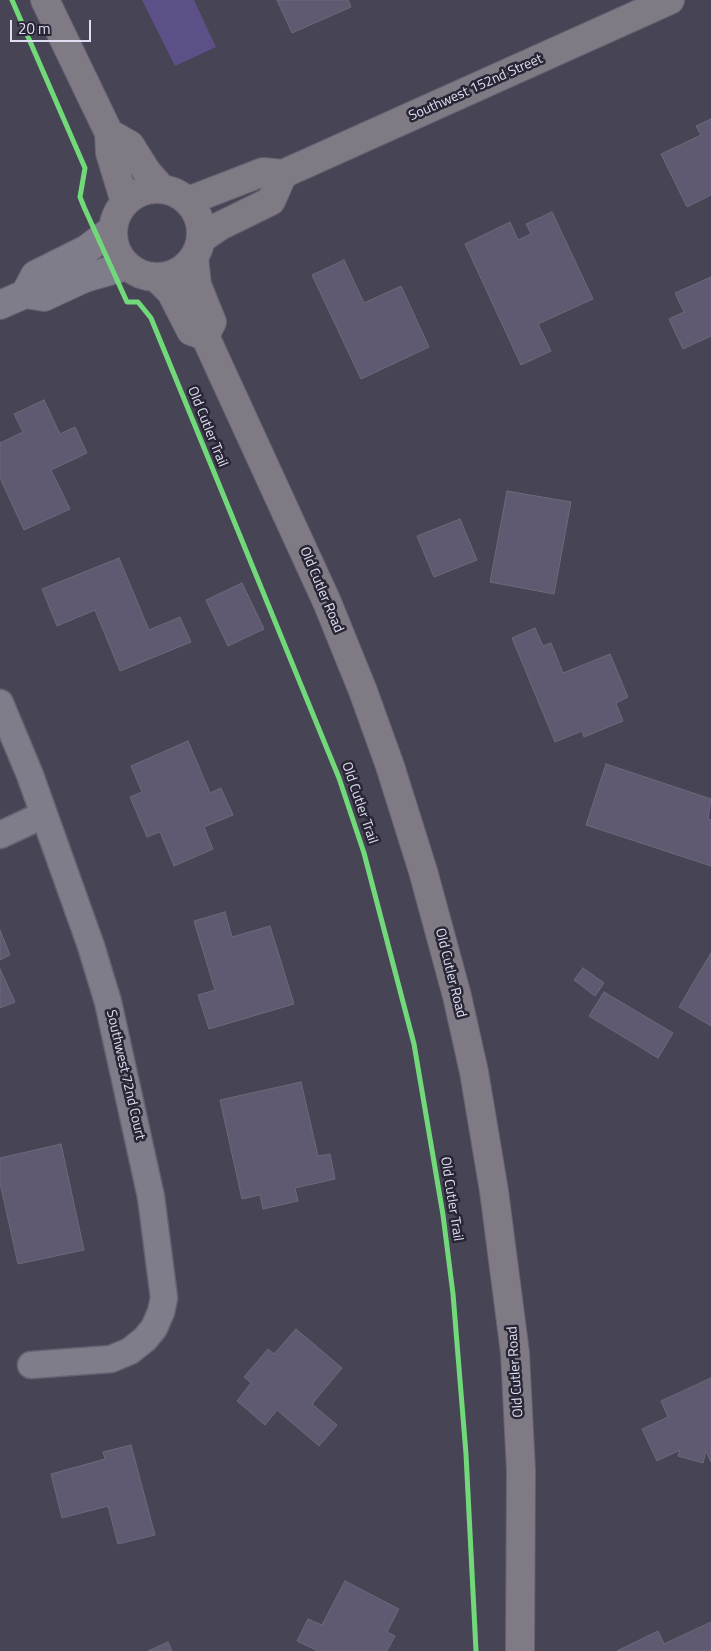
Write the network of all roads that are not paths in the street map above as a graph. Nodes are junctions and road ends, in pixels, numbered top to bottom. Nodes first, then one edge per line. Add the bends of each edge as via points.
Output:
1 (45, 0) edge
2 (658, 2) edge
3 (109, 133) junction
4 (283, 174) junction
5 (162, 189) junction
6 (188, 201) junction
7 (125, 202) junction
8 (112, 230) junction
9 (198, 248) junction
10 (126, 266) junction
11 (157, 278) junction
12 (25, 294) junction
13 (0, 305) edge
14 (205, 336) junction
15 (0, 703) edge
16 (43, 816) junction
17 (0, 835) edge
18 (31, 1365) dead end
19 (520, 1651) edge

1 - 3 main road
2 - 4 main road, Southwest 152nd Street
3 - 5 main road via 130,145
3 - 7 main road via 110,153
4 - 6 main road, Southwest 152nd Street via 263,172
4 - 9 main road via 271,200 220,226
5 - 6 main road via 179,194
5 - 7 main road via 143,191
6 - 9 main road via 201,226
7 - 8 main road via 116,215
8 - 10 main road via 115,251
8 - 12 street via 87,249 35,275
9 - 11 main road via 180,272
9 - 14 main road via 197,285 212,322
10 - 11 main road via 141,275
10 - 12 street via 85,278 44,297
11 - 14 main road, Old Cutler Road via 170,292 192,331
12 - 13 street
14 - 19 main road, Old Cutler Road via 302,543 363,691 405,813 457,996 485,1136 503,1247 515,1353 521,1471
15 - 16 street, Southwest 72nd Court
16 - 17 street
16 - 18 street, Southwest 72nd Court via 110,1008 151,1197 164,1298 154,1328 130,1351 111,1359

